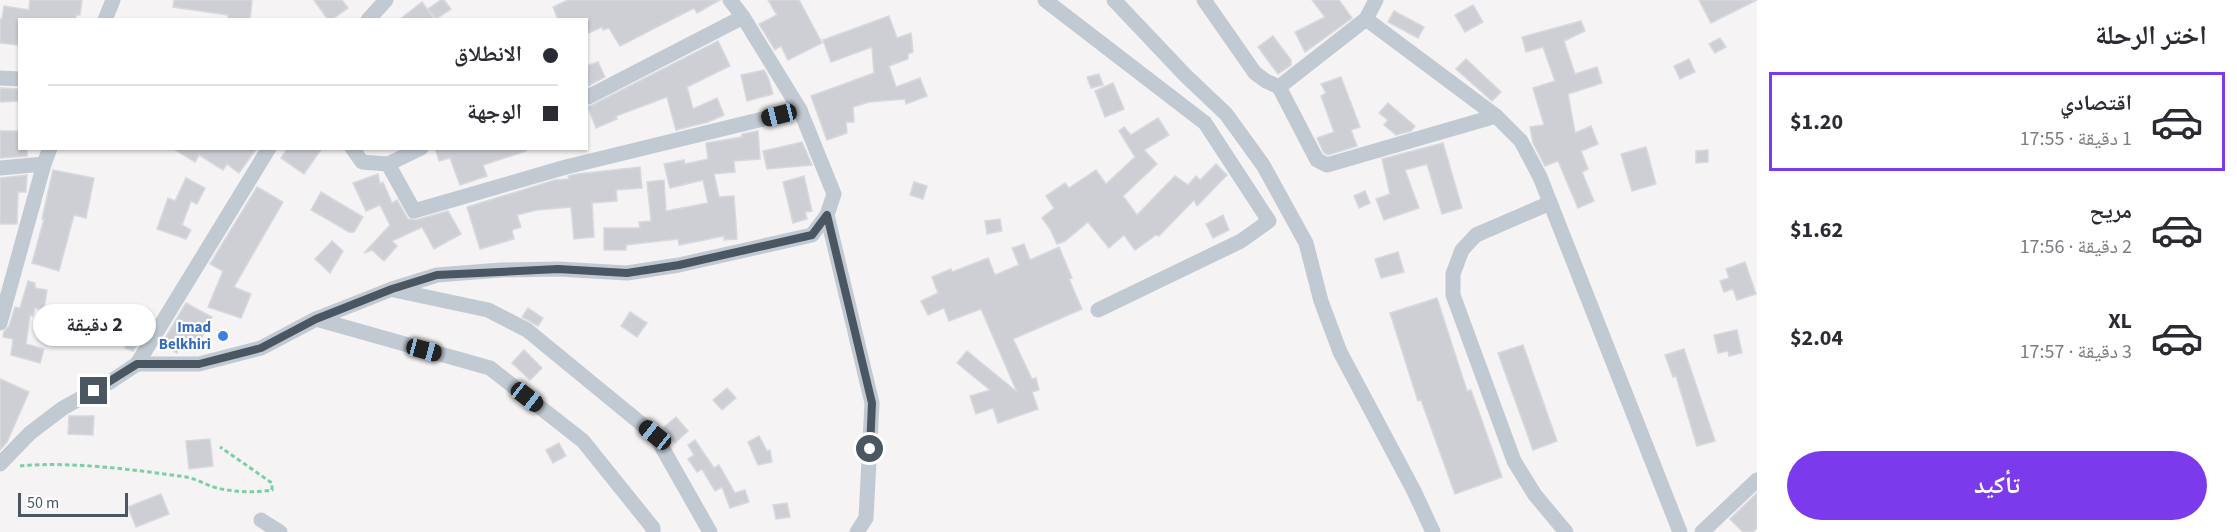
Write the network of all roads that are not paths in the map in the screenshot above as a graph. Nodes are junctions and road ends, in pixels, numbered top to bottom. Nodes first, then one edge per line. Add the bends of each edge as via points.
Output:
1 (113, 0) edge
2 (386, 0) edge
3 (730, 0) edge
4 (1046, 0) edge
5 (1114, 0) edge
6 (1204, 0) edge
7 (1376, 0) edge
8 (742, 17) junction
9 (106, 18) edge
10 (370, 18) edge
11 (1366, 19) junction
12 (0, 78) edge
13 (18, 79) edge
14 (1279, 87) junction
15 (588, 97) dead end
16 (800, 110) junction
17 (1496, 116) junction
18 (50, 150) edge
19 (268, 150) edge
20 (353, 150) edge
21 (417, 150) edge
22 (44, 164) junction
23 (388, 164) junction
24 (0, 168) edge
25 (1550, 203) junction
26 (827, 215) junction
27 (392, 289) junction
28 (1098, 310) dead end
29 (316, 319) junction
30 (0, 323) edge
31 (137, 364) junction
32 (0, 464) edge
33 (1757, 480) edge
34 (261, 520) dead end
35 (868, 525) edge
36 (280, 532) edge
37 (653, 532) edge
38 (710, 532) edge
39 (857, 532) edge
40 (1433, 532) edge
41 (1566, 532) edge
42 (1680, 532) edge
43 (1702, 532) edge

1 - 9 street
2 - 10 street
3 - 8 street
4 - 28 street via 1204,123 1269,221 1241,241
5 - 40 street via 1226,114 1263,165 1306,243 1321,301 1340,351
6 - 14 street via 1255,73
7 - 11 street
8 - 15 street
8 - 16 street
11 - 14 street
11 - 17 street
12 - 13 street
14 - 17 street via 1317,160 1327,165
16 - 23 street via 566,167 414,211
16 - 26 street via 834,194
17 - 25 street via 1521,141
18 - 22 street
19 - 31 street
20 - 23 street via 362,162
21 - 23 street
22 - 24 street
22 - 30 street
25 - 41 street via 1476,235 1462,250 1453,274 1453,295 1514,461 1535,495
25 - 42 street
26 - 27 street via 812,235 679,265 627,273 558,269 437,275
26 - 35 street via 872,403
27 - 29 street
27 - 38 street via 488,310 527,330 655,435
29 - 31 street via 261,348 210,362
29 - 37 street via 490,368 583,441
31 - 32 street via 63,408 30,433
33 - 43 street
34 - 36 street
35 - 39 street

